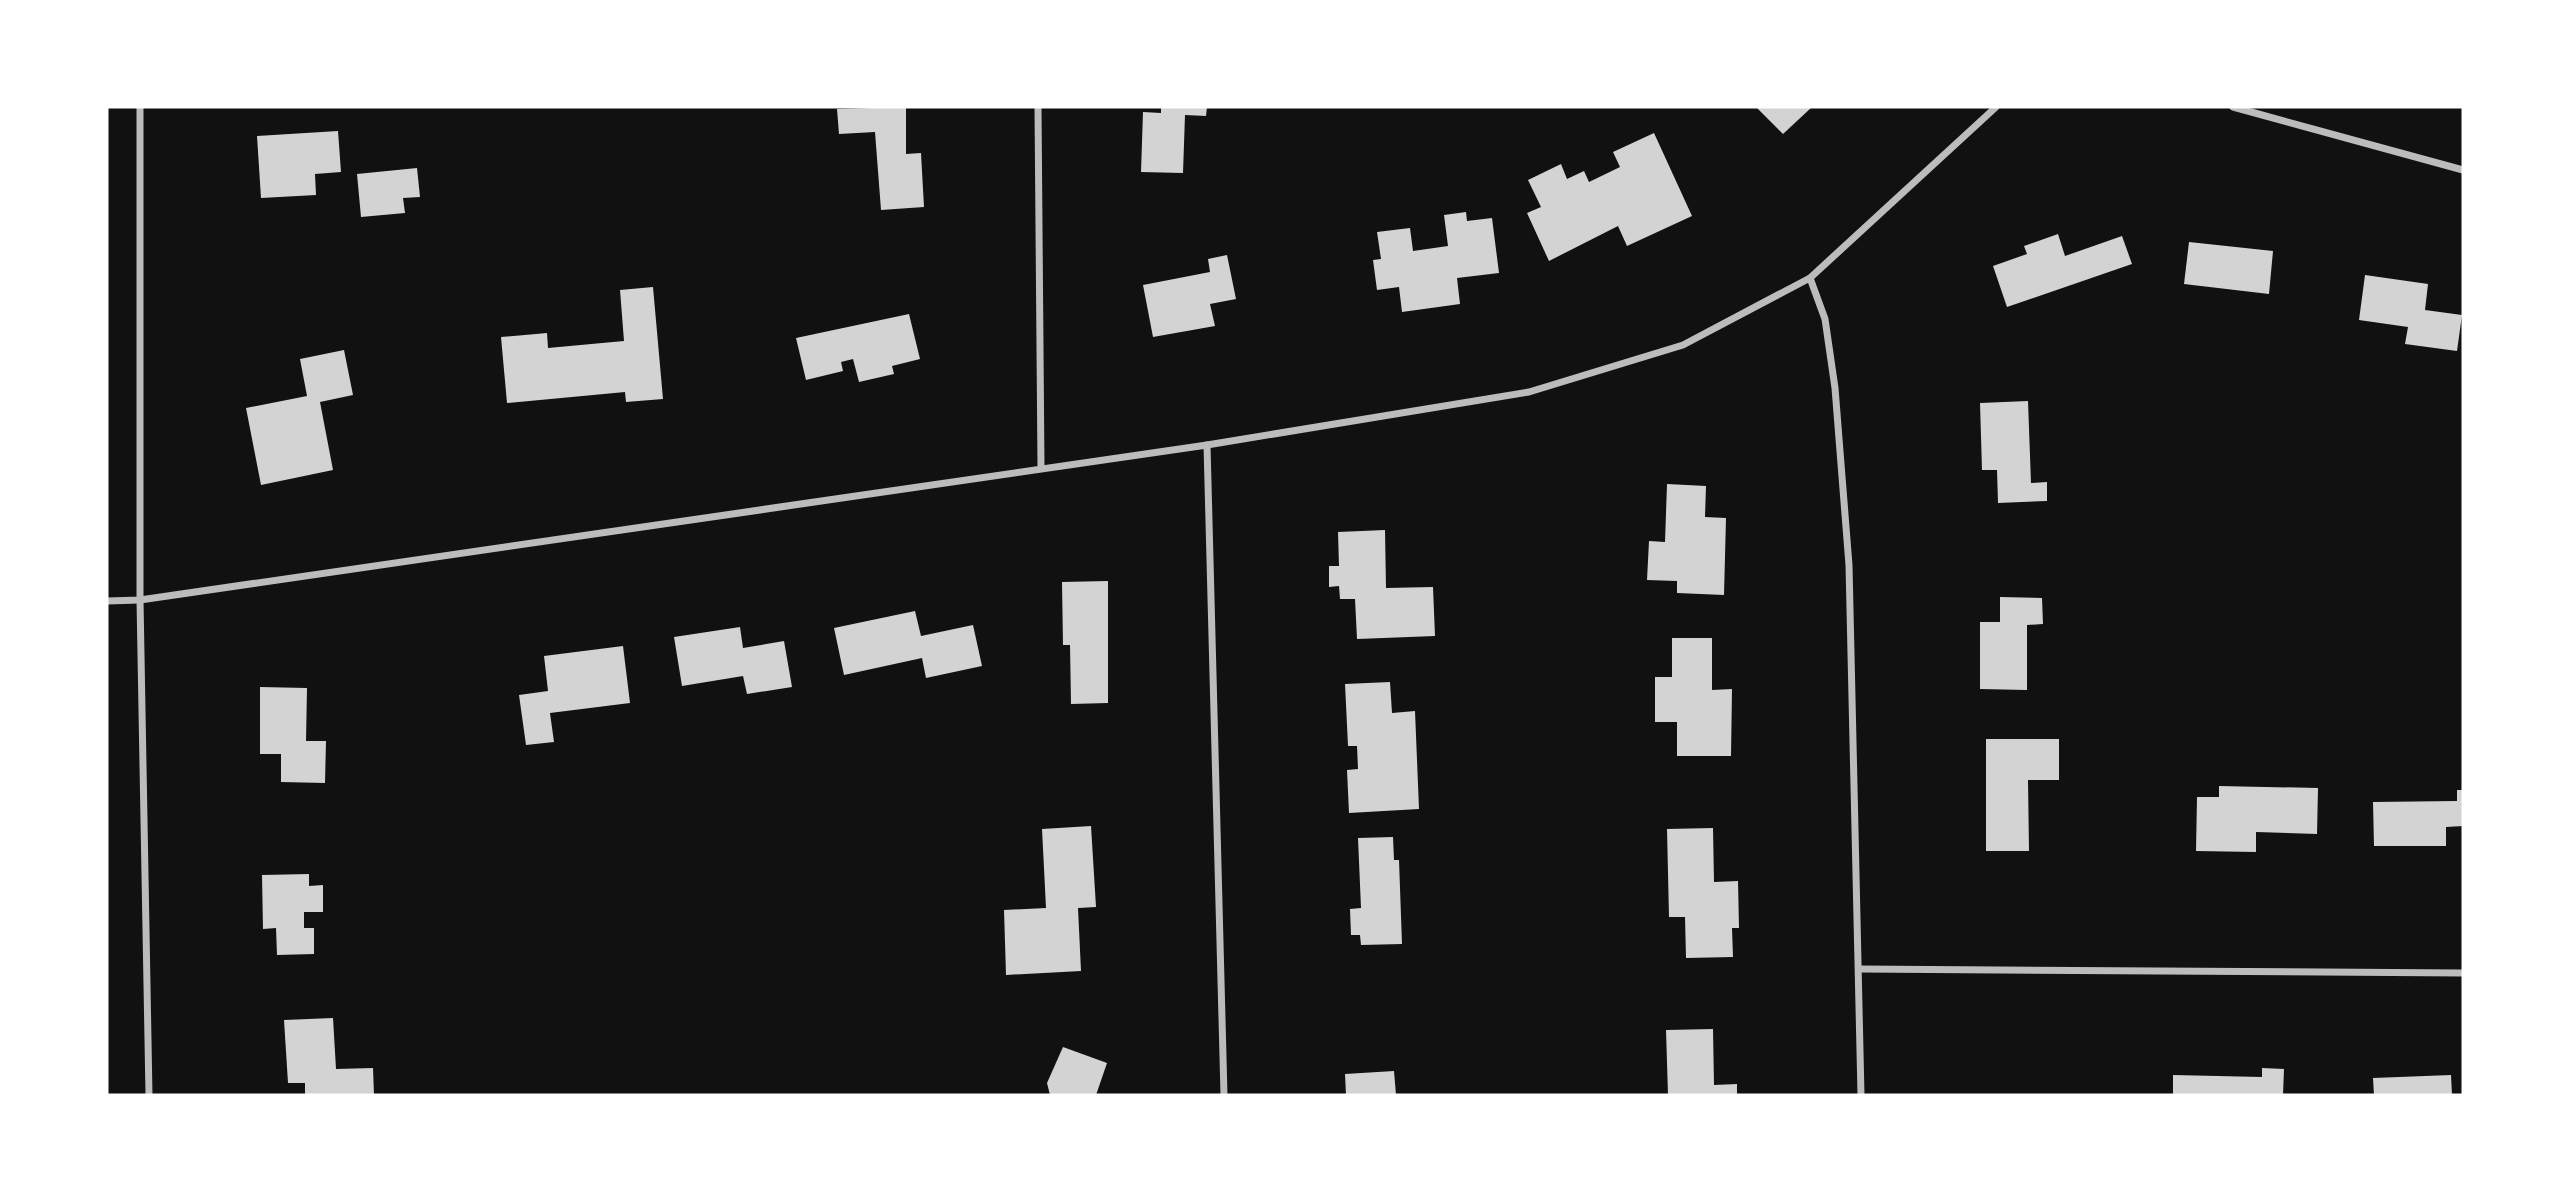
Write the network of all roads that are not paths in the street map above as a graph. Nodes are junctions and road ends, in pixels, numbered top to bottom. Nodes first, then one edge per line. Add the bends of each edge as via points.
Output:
1 (140, 107) edge
2 (1038, 107) edge
3 (1996, 107) edge
4 (2233, 107) edge
5 (2463, 170) edge
6 (1810, 278) junction
7 (1207, 445) junction
8 (1041, 467) junction
9 (140, 600) junction
10 (107, 601) edge
11 (1860, 969) junction
12 (2463, 974) edge
13 (149, 1095) edge
14 (1224, 1095) edge
15 (1861, 1095) edge

1 - 9 street
2 - 8 street
3 - 6 street
4 - 5 street
6 - 7 street via 1683,345 1529,392
6 - 11 street via 1825,319 1833,376 1849,565
7 - 8 street
7 - 14 street
8 - 9 street
9 - 10 street
9 - 13 street
11 - 12 street
11 - 15 street

